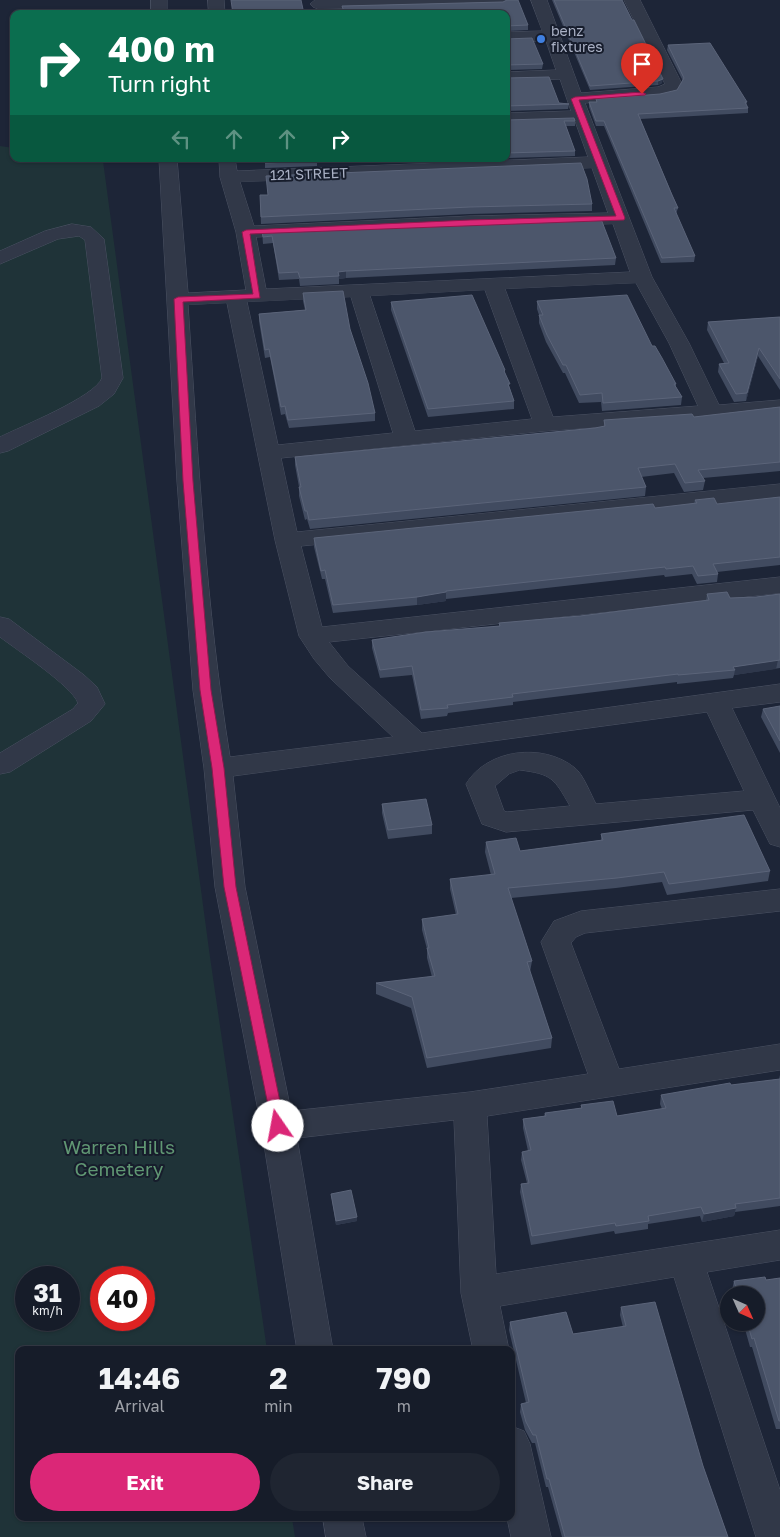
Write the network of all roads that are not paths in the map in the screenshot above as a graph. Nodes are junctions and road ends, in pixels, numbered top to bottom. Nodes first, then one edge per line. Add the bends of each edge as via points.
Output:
1 (503, 0) edge
2 (539, 0) edge
3 (632, 0) edge
4 (318, 6) edge
5 (552, 36) junction
6 (510, 37) edge
7 (566, 74) junction
8 (510, 77) edge
9 (578, 107) junction
10 (510, 117) edge
11 (168, 162) edge
12 (599, 162) junction
13 (334, 166) edge
14 (228, 168) edge
15 (621, 218) junction
16 (246, 232) junction
17 (0, 258) edge
18 (642, 277) junction
19 (493, 285) junction
20 (359, 292) junction
21 (247, 297) junction
22 (178, 299) junction
23 (780, 406) edge
24 (712, 412) junction
25 (545, 424) junction
26 (406, 438) junction
27 (0, 446) edge
28 (269, 453) junction
29 (780, 491) edge
30 (287, 540) junction
31 (780, 585) edge
32 (0, 625) edge
33 (312, 636) junction
34 (780, 693) edge
35 (715, 701) junction
36 (415, 742) junction
37 (0, 765) edge
38 (218, 768) junction
39 (588, 814) dead end
40 (774, 819) edge
41 (780, 900) edge
42 (780, 1057) edge
43 (608, 1084) junction
44 (470, 1105) junction
45 (278, 1126) junction
46 (780, 1245) edge
47 (686, 1261) junction
48 (479, 1293) junction
49 (314, 1346) edge
50 (490, 1346) edge
51 (515, 1463) edge
52 (768, 1473) edge
53 (343, 1521) edge
54 (346, 1537) edge
55 (531, 1537) edge
56 (776, 1537) edge

1 - 4 street
2 - 5 street
3 - 9 street via 674,84 670,89 659,92
5 - 6 street
5 - 7 street
7 - 8 street
7 - 9 street
9 - 10 street
9 - 12 street
11 - 22 street
12 - 13 street, 121 STREET
12 - 15 street
13 - 14 street, 121 STREET
14 - 16 street
15 - 16 street
15 - 18 street
16 - 21 street
17 - 27 street via 59,234 81,230 94,239 113,373 112,384 105,392
18 - 19 street
18 - 24 street
19 - 20 street
19 - 25 street
20 - 21 street
20 - 26 street
21 - 22 street
21 - 28 street
22 - 38 street via 188,481 206,690
23 - 24 street
24 - 25 street
25 - 26 street
26 - 28 street
28 - 30 street
29 - 30 street
30 - 33 street
31 - 33 street
32 - 37 street via 75,681 88,693 92,704 82,715
33 - 36 street via 339,672
34 - 35 street
35 - 36 street
35 - 40 street
36 - 38 street
38 - 45 street via 230,887
39 - 40 street
41 - 43 street via 617,917 581,922 565,929 556,942
42 - 43 street
43 - 44 street
44 - 45 street
44 - 48 street
45 - 49 street
46 - 47 street
47 - 48 street
47 - 52 street
48 - 50 street
51 - 55 street
52 - 56 street
53 - 54 street

